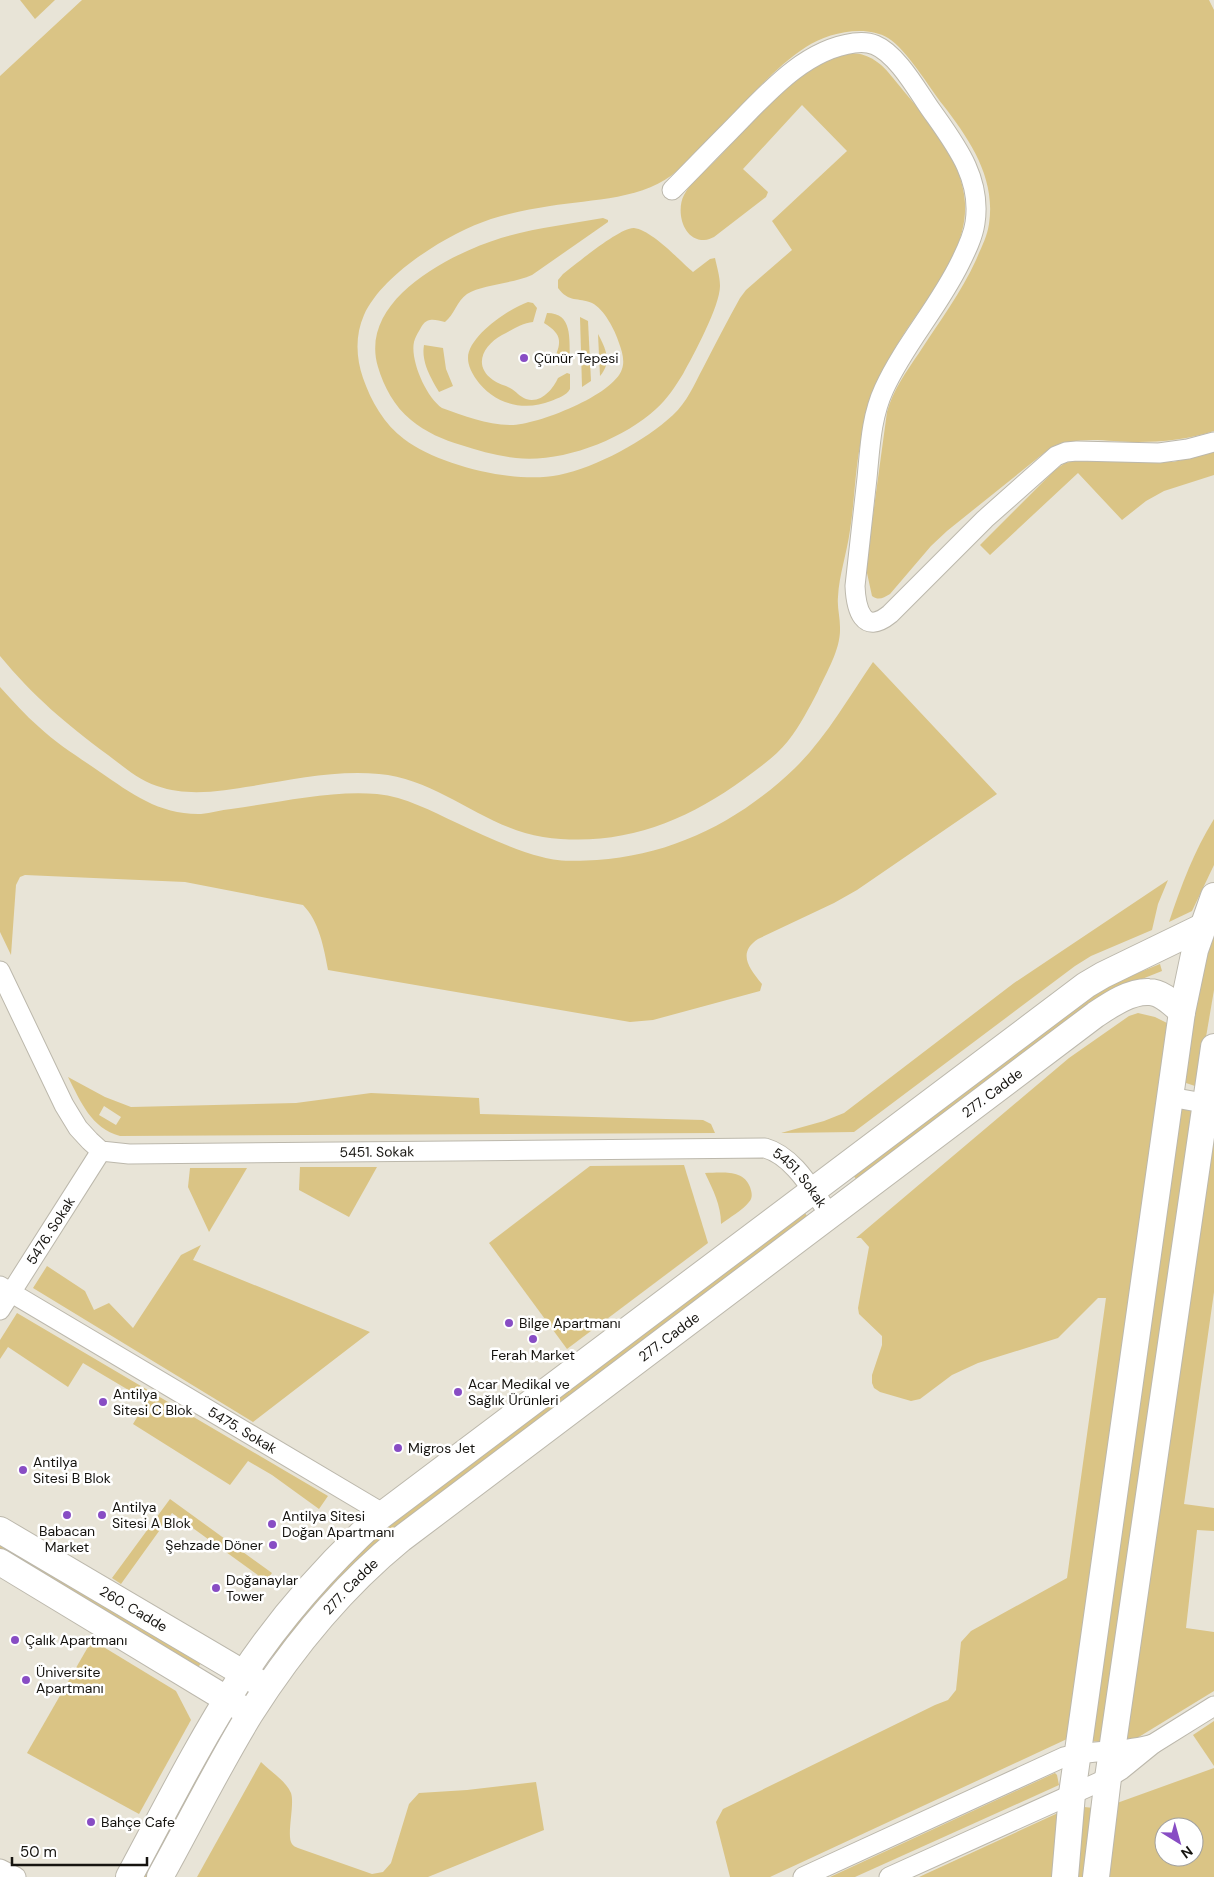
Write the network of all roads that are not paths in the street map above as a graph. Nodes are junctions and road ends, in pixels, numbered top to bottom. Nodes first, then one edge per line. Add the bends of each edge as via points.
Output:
1 (672, 190) dead end
2 (1214, 442) edge
3 (1214, 896) edge
4 (1202, 926) junction
5 (0, 971) edge
6 (1182, 1012) junction
7 (1214, 1047) edge
8 (1170, 1097) junction
9 (1210, 1104) edge
10 (101, 1151) junction
11 (812, 1191) junction
12 (830, 1215) junction
13 (6, 1289) edge
14 (0, 1310) edge
15 (384, 1514) junction
16 (0, 1530) edge
17 (0, 1562) edge
18 (244, 1674) junction
19 (268, 1688) junction
20 (228, 1699) junction
21 (1214, 1706) edge
22 (250, 1714) junction
23 (1153, 1744) junction
24 (1112, 1751) junction
25 (1078, 1753) junction
26 (1108, 1778) junction
27 (1072, 1794) junction
28 (0, 1869) edge
29 (16, 1877) edge
30 (129, 1877) edge
31 (160, 1877) edge
32 (803, 1877) edge
33 (889, 1877) edge
34 (1065, 1877) edge
35 (1096, 1877) edge

1 - 2 street via 790,73 830,49 860,42 878,46 894,60 965,160 973,187 976,221 972,236 948,287 892,373 872,430 854,586 859,611 870,622 876,623 890,614 985,520 1056,456 1078,451 1159,453
3 - 4 street
4 - 6 street
4 - 11 street, 277. Cadde via 1086,985
5 - 10 street via 73,1122
6 - 8 street
6 - 12 street, 277. Cadde via 1161,996 1149,992 1113,1003
7 - 9 street
8 - 9 street
8 - 25 street
9 - 24 street
10 - 11 street, 5451. Sokak via 129,1154 753,1147 779,1153
10 - 13 street, 5476. Sokak
11 - 12 street, 5451. Sokak
11 - 15 street, 277. Cadde
12 - 19 street, 277. Cadde via 378,1558 334,1602
13 - 14 street, 5476. Sokak
13 - 15 street, 5475. Sokak
15 - 18 street, 277. Cadde via 321,1574
16 - 18 street, 260. Cadde
17 - 20 street, 260. Cadde
18 - 19 street, 260. Cadde
18 - 20 street, 277. Cadde
19 - 22 street, 277. Cadde
20 - 22 street, 260. Cadde
20 - 30 street, 277. Cadde
21 - 23 street
22 - 31 street, 277. Cadde
23 - 24 street
23 - 26 street
24 - 25 street
24 - 26 street
25 - 27 street
25 - 32 street
26 - 27 street
26 - 35 street
27 - 33 street
27 - 34 street
28 - 29 street

